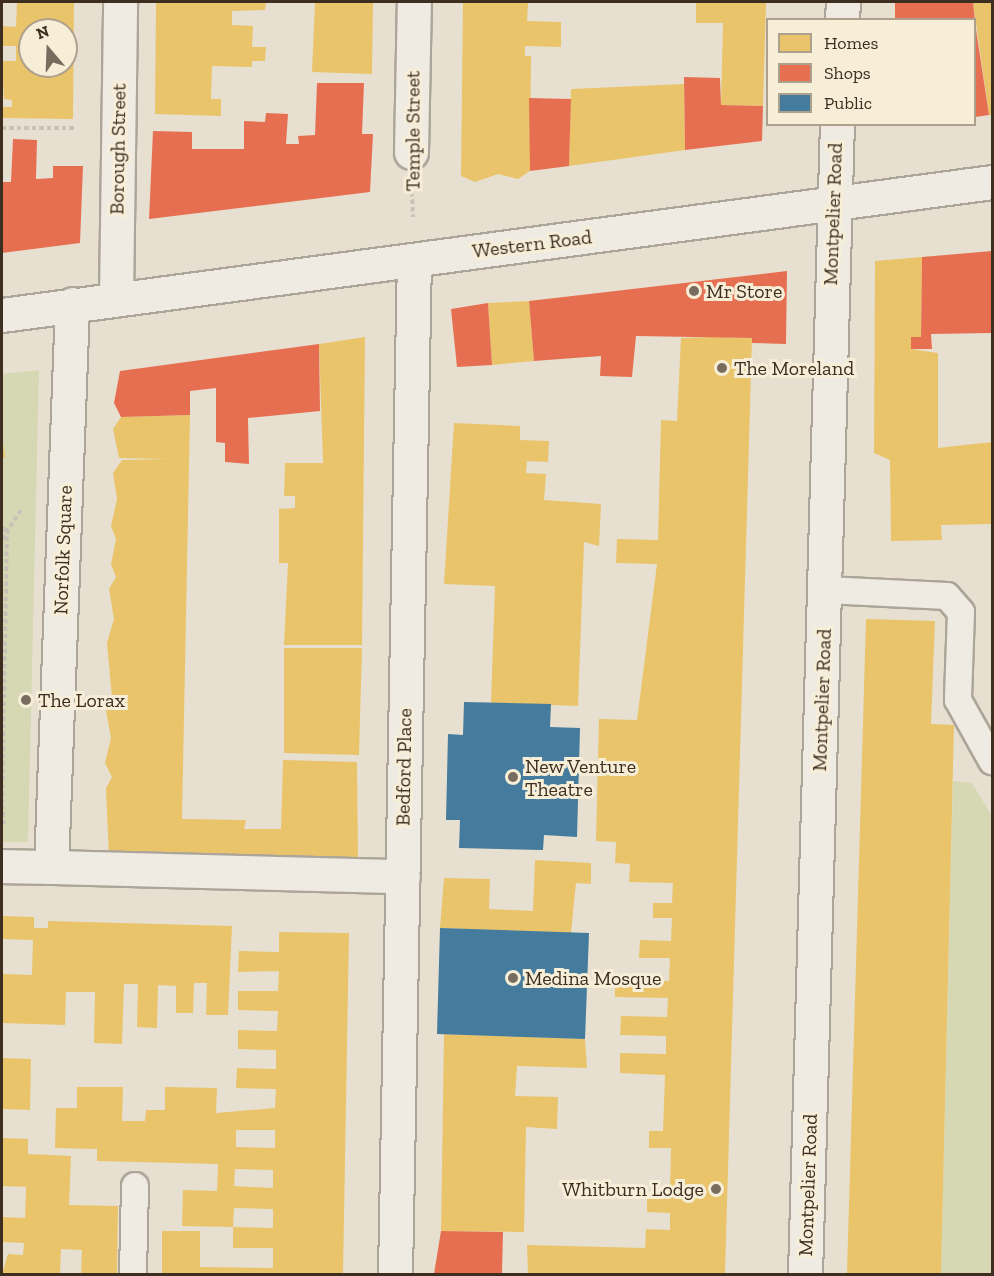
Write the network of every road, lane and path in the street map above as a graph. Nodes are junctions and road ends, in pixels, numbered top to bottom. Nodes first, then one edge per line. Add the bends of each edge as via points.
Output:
1 (120, 2) edge
2 (414, 2) edge
3 (843, 2) edge
4 (842, 18) edge
5 (837, 126) edge
6 (2, 128) edge
7 (118, 128) junction
8 (411, 152) joint
9 (993, 182) edge
10 (833, 202) junction
11 (414, 260) junction
12 (116, 297) junction
13 (72, 304) junction
14 (2, 315) edge
15 (2, 529) edge
16 (826, 590) junction
17 (993, 761) edge
18 (2, 805) edge
19 (2, 866) edge
20 (51, 867) junction
21 (403, 876) junction
22 (135, 1186) dead end
23 (133, 1275) edge
24 (395, 1275) edge
25 (805, 1275) edge

1 - 7 street, Borough Street
2 - 8 street, Temple Street
3 - 4 street
5 - 10 street, Montpelier Road
6 - 7 path
7 - 12 street, Borough Street
8 - 11 path, Temple Street
9 - 10 street, Western Road
10 - 11 street, Western Road
10 - 16 street, Montpelier Road
11 - 12 street, Western Road
11 - 21 street, Bedford Place
12 - 13 street, Western Road
13 - 14 street
13 - 20 street, Norfolk Square
15 - 18 path via 7,529
16 - 17 lane via 947,596 961,612 958,700
16 - 25 street, Montpelier Road
19 - 20 street
20 - 21 street
21 - 24 street, Bedford Place
22 - 23 lane

